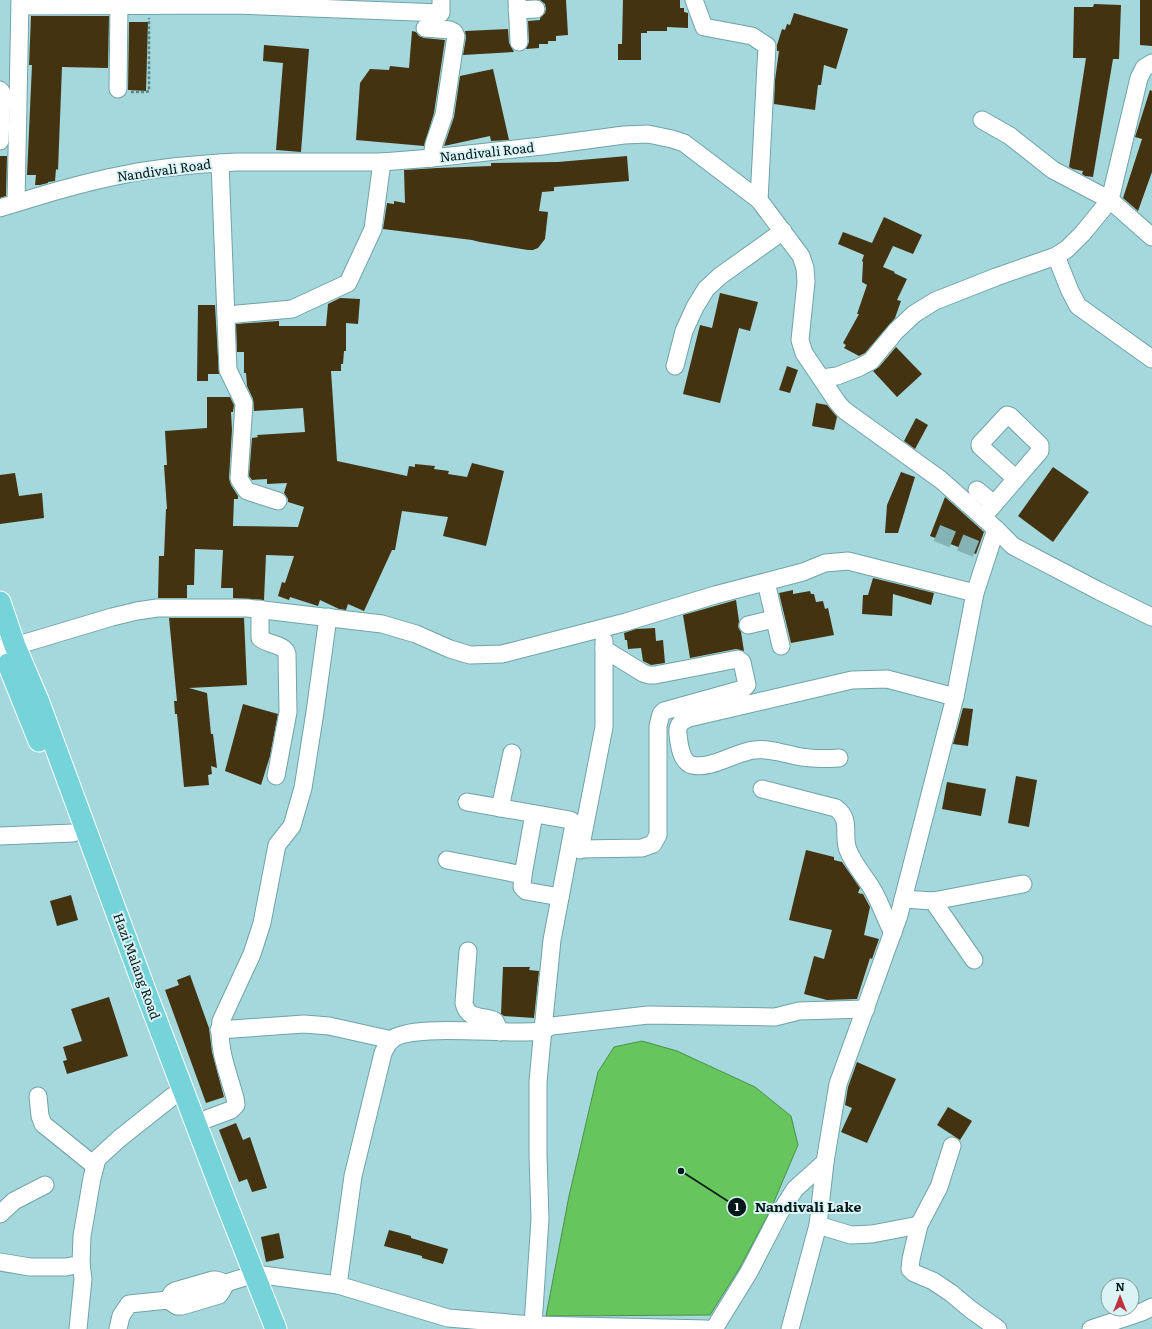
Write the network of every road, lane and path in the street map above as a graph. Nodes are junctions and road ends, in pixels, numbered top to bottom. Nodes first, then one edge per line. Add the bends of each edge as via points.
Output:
1 (441, 0) edge
2 (694, 0) edge
3 (20, 3) edge
4 (79, 3) edge
5 (517, 5) edge
6 (536, 9) dead end
7 (119, 10) junction
8 (149, 17) joint
9 (425, 28) dead end
10 (518, 42) dead end
11 (1152, 63) edge
12 (118, 89) joint
13 (0, 90) edge
14 (982, 120) dead end
15 (0, 141) edge
16 (0, 148) edge
17 (17, 148) junction
18 (432, 158) junction
19 (382, 162) junction
20 (220, 163) junction
21 (759, 200) junction
22 (1110, 200) junction
23 (16, 203) junction
24 (0, 208) edge
25 (783, 231) junction
26 (1152, 237) edge
27 (1056, 256) junction
28 (226, 315) junction
29 (1152, 359) edge
30 (675, 366) dead end
31 (822, 378) junction
32 (1016, 479) dead end
33 (977, 490) dead end
34 (278, 501) dead end
35 (994, 504) junction
36 (983, 517) junction
37 (996, 529) junction
38 (766, 582) junction
39 (975, 593) junction
40 (0, 602) edge
41 (260, 609) junction
42 (328, 617) junction
43 (1152, 617) edge
44 (774, 619) junction
45 (748, 624) dead end
46 (604, 627) junction
47 (780, 646) dead end
48 (4, 647) edge
49 (604, 649) junction
50 (955, 696) junction
51 (512, 753) dead end
52 (839, 758) dead end
53 (276, 776) dead end
54 (762, 789) dead end
55 (467, 802) dead end
56 (500, 808) junction
57 (534, 814) junction
58 (73, 833) junction
59 (0, 836) edge
60 (581, 849) junction
61 (447, 860) dead end
62 (523, 875) junction
63 (1022, 884) dead end
64 (560, 897) junction
65 (903, 899) junction
66 (933, 901) junction
67 (893, 933) junction
68 (468, 952) dead end
69 (974, 960) dead end
70 (866, 1009) junction
71 (548, 1028) junction
72 (220, 1030) junction
73 (500, 1032) junction
74 (392, 1040) junction
75 (179, 1094) junction
76 (38, 1096) dead end
77 (196, 1123) junction
78 (952, 1146) dead end
79 (825, 1162) junction
80 (95, 1166) junction
81 (45, 1185) dead end
82 (0, 1214) edge
83 (818, 1225) junction
84 (919, 1225) junction
85 (0, 1262) edge
86 (81, 1264) junction
87 (241, 1278) junction
88 (338, 1285) junction
89 (1152, 1308) edge
90 (533, 1325) junction
91 (601, 1328) edge
92 (78, 1329) edge
93 (118, 1329) edge
94 (261, 1329) edge
95 (276, 1329) edge
96 (707, 1329) edge
97 (714, 1329) edge
98 (790, 1329) edge
99 (998, 1329) edge
100 (1091, 1329) edge

1 - 7 street via 441,13 235,5
2 - 21 street via 704,27 752,36 767,46
3 - 4 street
3 - 17 street
4 - 7 street
5 - 6 street
5 - 10 street
7 - 8 street
7 - 12 street
8 - 12 path via 149,91 121,92
9 - 18 street via 450,30 456,36 444,115
11 - 22 street via 1144,68 1139,78
13 - 15 street
14 - 22 street via 1010,136 1053,170
16 - 17 street
17 - 23 street
18 - 19 street, Nandivali Road
18 - 21 street, Nandivali Road via 648,134 684,143
19 - 20 street, Nandivali Road
19 - 28 street via 372,229 348,282 292,310
20 - 23 street, Nandivali Road via 127,174
20 - 28 street
21 - 25 street, Nandivali Road
22 - 26 street
22 - 27 street via 1083,233
23 - 24 street, Nandivali Road
25 - 30 street via 706,289 684,331
25 - 31 street, Nandivali Road via 801,256 805,268 800,340 804,353
27 - 29 street via 1078,306
27 - 31 street via 935,301 914,314 871,361 837,376
28 - 34 street via 228,370 244,403 239,479 248,491
31 - 36 street, Nandivali Road via 844,410 941,480
32 - 35 street
33 - 35 street
35 - 36 street
36 - 37 street, Nandivali Road
37 - 39 street via 983,552
37 - 43 street, Nandivali Road via 1013,546
38 - 39 street via 825,563 848,562
38 - 44 street
38 - 46 street
39 - 50 street
40 - 48 main road, Hazi Malang Road
41 - 42 street
41 - 48 street via 157,608 112,617
41 - 53 street via 260,638 264,642 283,648 287,654 288,712
42 - 46 street via 382,624 470,655 502,654
42 - 72 street via 303,788 292,826 277,845 262,923 252,954 221,1021
44 - 45 street
44 - 47 street
46 - 49 street
48 - 58 main road, Hazi Malang Road
48 - 75 main road, Hazi Malang Road via 38,700 145,990
49 - 60 street via 604,727
49 - 60 street via 649,675 738,659 742,662 747,686 661,714 658,726 658,835 653,844 642,848
50 - 52 street via 887,679 852,680 689,718 683,720 678,728 683,759 691,765 701,766 752,750 769,750 814,759
50 - 65 street
51 - 56 street
54 - 67 street via 836,808 841,812 846,820 848,849 874,892
55 - 56 street
56 - 57 street
57 - 62 street
57 - 64 street via 570,820 574,824
58 - 59 street
58 - 75 main road, Hazi Malang Road via 164,1075
60 - 71 street via 565,919
61 - 62 street
62 - 64 street via 521,883 524,890
63 - 66 street
64 - 71 street via 552,940
65 - 66 street
65 - 67 street
66 - 69 street
67 - 70 street
68 - 73 street via 464,1003 472,1014 495,1021
70 - 71 street via 799,1011 775,1017 648,1015
70 - 79 street via 838,1084
71 - 73 street
71 - 90 street via 538,1082 540,1219
72 - 74 street via 304,1024 329,1026
72 - 77 street via 220,1045 236,1105 231,1110
73 - 74 street via 423,1031 408,1033
74 - 88 street via 383,1053 353,1176
75 - 77 main road, Hazi Malang Road
75 - 80 street via 120,1138 97,1159
75 - 87 main road, Hazi Malang Road
76 - 80 street via 43,1124
77 - 87 main road, Hazi Malang Road
78 - 84 street via 939,1187
79 - 83 street
79 - 97 street via 795,1189
80 - 86 street via 82,1236
81 - 82 street via 14,1201
83 - 84 street via 851,1235 872,1234
83 - 98 street
84 - 99 street via 910,1269 951,1293
85 - 86 street via 30,1267
86 - 92 street via 83,1279
87 - 88 street
87 - 93 street via 213,1280 176,1291 168,1300 129,1304 121,1316
87 - 94 main road, Hazi Malang Road
87 - 95 main road, Hazi Malang Road
88 - 90 street via 448,1318
89 - 100 street
90 - 91 street
91 - 96 street

